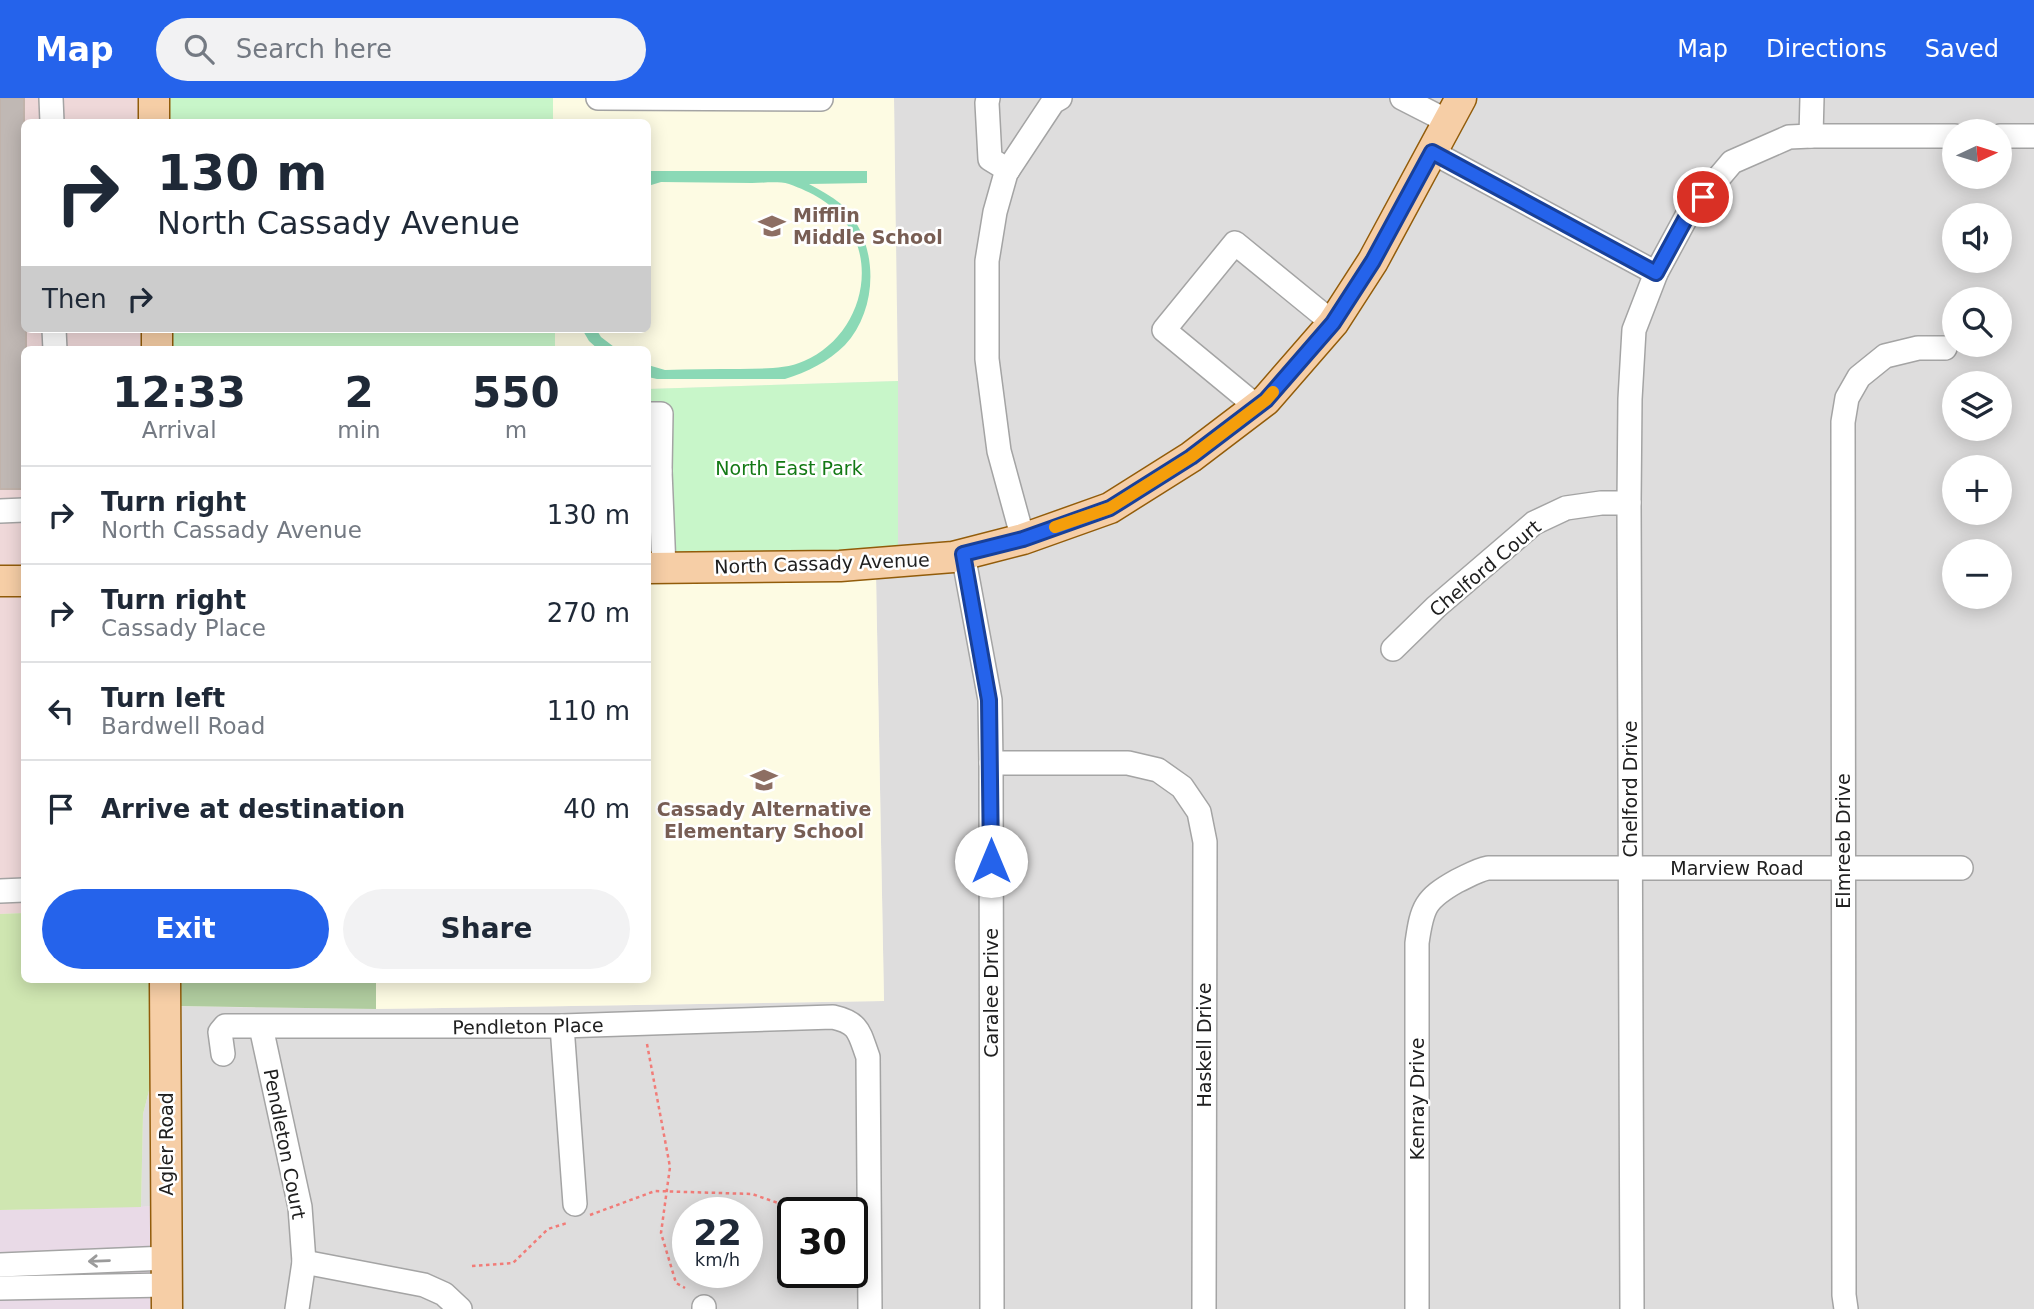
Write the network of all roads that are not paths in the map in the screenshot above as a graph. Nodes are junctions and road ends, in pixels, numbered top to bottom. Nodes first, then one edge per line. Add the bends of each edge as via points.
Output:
1 (51, 98) edge
2 (154, 98) edge
3 (598, 98) edge
4 (989, 98) edge
5 (1402, 98) edge
6 (1812, 98) edge
7 (821, 99) edge
8 (1056, 100) edge
9 (1454, 110) edge
10 (52, 119) edge
11 (154, 119) edge
12 (1811, 136) junction
13 (1942, 136) edge
14 (2012, 136) edge
15 (2034, 136) edge
16 (1432, 152) junction
17 (1007, 170) junction
18 (1656, 273) junction
19 (1333, 323) junction
20 (1942, 348) edge
21 (1256, 406) junction
22 (651, 414) edge
23 (654, 472) edge
24 (1629, 503) junction
25 (0, 510) edge
26 (21, 510) edge
27 (1023, 539) junction
28 (963, 554) junction
29 (656, 568) edge
30 (0, 581) edge
31 (21, 581) edge
32 (1393, 649) dead end
33 (992, 763) junction
34 (1630, 868) junction
35 (1843, 868) junction
36 (1961, 868) dead end
37 (21, 890) edge
38 (0, 891) edge
39 (1435, 894) joint
40 (165, 983) edge
41 (562, 1026) junction
42 (261, 1027) junction
43 (223, 1054) dead end
44 (578, 1214) road end
45 (304, 1262) junction
46 (0, 1265) edge
47 (167, 1284) edge
48 (0, 1288) edge
49 (297, 1309) edge
50 (460, 1309) edge
51 (870, 1309) edge
52 (992, 1309) edge
53 (1204, 1309) edge
54 (1417, 1309) edge
55 (1632, 1309) edge
56 (1846, 1309) edge

1 - 10 street
2 - 11 main road
3 - 7 street
4 - 17 street via 990,159
5 - 9 street
6 - 12 street
8 - 17 street
9 - 16 main road, North Cassady Avenue
12 - 13 street, Chelford Drive
12 - 18 street, Chelford Drive via 1789,137 1732,162 1688,214
14 - 15 street
16 - 18 street
16 - 19 main road, North Cassady Avenue via 1373,261
17 - 27 street via 987,261 987,359 999,451
18 - 24 street, Chelford Drive via 1634,330
19 - 21 main road, North Cassady Avenue
19 - 21 street via 1235,243 1164,330
20 - 35 street, Elmreeb Drive via 1885,356 1859,377 1847,398 1843,422
21 - 27 main road, North Cassady Avenue via 1191,457 1110,508
22 - 23 street via 661,414
23 - 29 street
24 - 32 street, Chelford Court via 1566,508 1534,523
24 - 34 street, Chelford Drive
25 - 26 street
27 - 28 main road, North Cassady Avenue
28 - 29 main road, North Cassady Avenue via 840,566
28 - 33 street, Caralee Drive via 989,700
30 - 31 main road
33 - 52 street, Caralee Drive
33 - 53 street, Haskell Drive via 1128,763 1158,770 1182,787 1199,812 1205,842
34 - 35 street, Marview Road
34 - 39 street, Marview Road via 1488,868
34 - 55 street, Chelford Drive
35 - 36 street, Marview Road
35 - 56 street, Elmreeb Drive
37 - 38 street
39 - 54 street, Kenray Drive via 1420,916 1417,943
40 - 47 main road, Agler Road
41 - 42 street, Pendleton Place
41 - 44 street
41 - 51 street, Pendleton Place via 833,1017 858,1028 868,1057
42 - 43 street, Pendleton Place via 225,1026 220,1032
42 - 45 street, Pendleton Court via 300,1207
45 - 49 street, Pendleton Court
45 - 50 street via 424,1285 444,1294
47 -> 46 street
47 - 48 street

